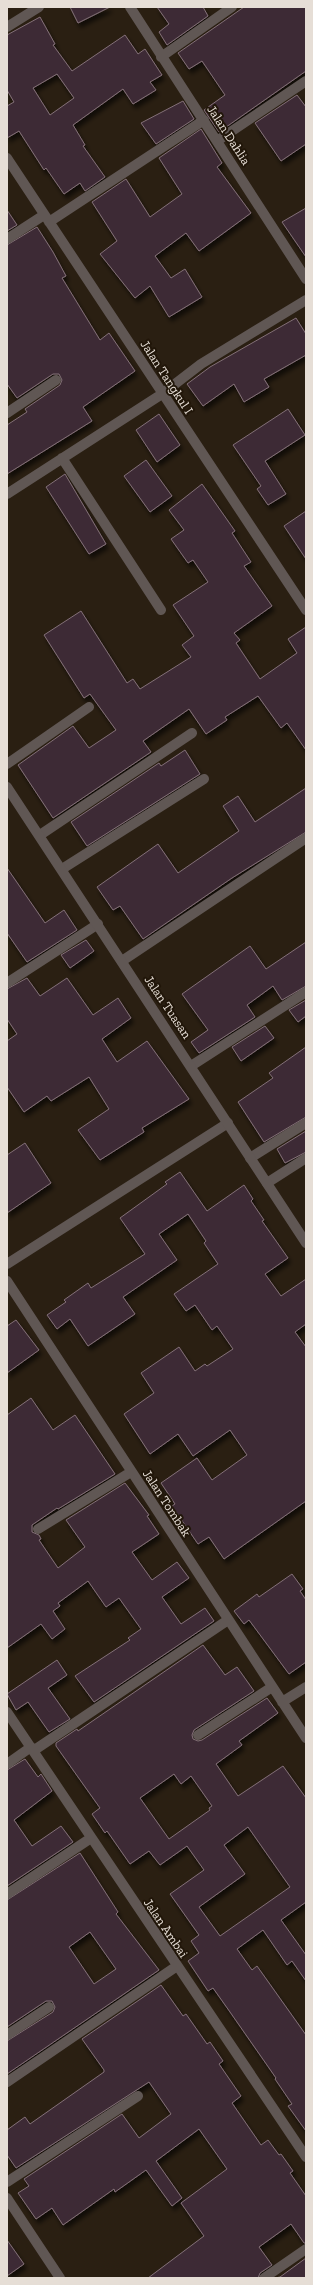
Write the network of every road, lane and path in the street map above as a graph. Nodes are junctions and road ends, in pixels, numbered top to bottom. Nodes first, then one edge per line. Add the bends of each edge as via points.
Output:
1 (39, 7) edge
2 (130, 7) edge
3 (232, 7) edge
4 (7, 27) edge
5 (161, 57) junction
6 (306, 81) edge
7 (204, 120) junction
8 (217, 141) junction
9 (7, 158) edge
10 (47, 218) junction
11 (7, 239) edge
12 (306, 279) edge
13 (306, 300) edge
14 (56, 380) dead end
15 (162, 394) junction
16 (7, 413) edge
17 (62, 458) junction
18 (7, 494) edge
19 (161, 610) dead end
20 (306, 610) edge
21 (89, 707) dead end
22 (192, 733) dead end
23 (7, 764) edge
24 (204, 779) dead end
25 (7, 787) edge
26 (40, 835) junction
27 (306, 838) edge
28 (62, 869) junction
29 (98, 924) junction
30 (122, 961) junction
31 (7, 983) edge
32 (306, 992) edge
33 (191, 1066) junction
34 (228, 1123) junction
35 (306, 1123) edge
36 (250, 1158) junction
37 (306, 1158) edge
38 (267, 1183) junction
39 (306, 1243) edge
40 (7, 1264) edge
41 (7, 1281) edge
42 (130, 1472) junction
43 (38, 1529) dead end
44 (228, 1620) junction
45 (272, 1687) junction
46 (306, 1687) edge
47 (282, 1702) junction
48 (7, 1712) edge
49 (198, 1735) dead end
50 (306, 1738) edge
51 (32, 1749) junction
52 (7, 1764) edge
53 (91, 1838) junction
54 (7, 1894) edge
55 (177, 1966) junction
56 (49, 2007) dead end
57 (7, 2035) edge
58 (7, 2082) edge
59 (138, 2096) dead end
60 (306, 2157) edge
61 (7, 2182) edge
62 (7, 2198) edge
63 (306, 2250) edge
64 (60, 2278) edge
65 (264, 2278) edge

1 - 4 street
2 - 5 street, Jalan Dahlia
3 - 5 street
5 - 7 street, Jalan Dahlia
6 - 8 street
7 - 8 street, Jalan Dahlia
7 - 10 street
8 - 12 street, Jalan Dahlia
9 - 10 street, Jalan Tangkul I
10 - 11 street
10 - 15 street, Jalan Tangkul I
13 - 15 street via 201,364
14 - 16 street
15 - 17 street
15 - 20 street, Jalan Tangkul I
17 - 18 street
17 - 19 street
21 - 23 street
22 - 26 street
24 - 28 street
25 - 26 street, Jalan Tuasan
26 - 28 street, Jalan Tuasan
27 - 30 street
28 - 29 street, Jalan Tuasan
29 - 30 street, Jalan Tuasan
29 - 31 street
30 - 33 street, Jalan Tuasan
32 - 33 street
33 - 34 street, Jalan Tuasan
34 - 36 street, Jalan Tuasan
34 - 40 street
35 - 36 street
36 - 38 street, Jalan Tuasan
37 - 38 street
38 - 39 street, Jalan Tuasan
41 - 42 street, Jalan Tombak
42 - 43 street
42 - 44 street, Jalan Tombak
44 - 45 street, Jalan Tombak
44 - 51 street
45 - 47 street, Jalan Tombak
45 - 49 street
46 - 47 street
47 - 50 street, Jalan Tombak
48 - 51 street, Jalan Ambai
51 - 52 street
51 - 53 street, Jalan Ambai
53 - 54 street
53 - 55 street, Jalan Ambai
55 - 58 street
55 - 60 street, Jalan Ambai
56 - 57 street
59 - 61 street
62 - 64 street
63 - 65 street

